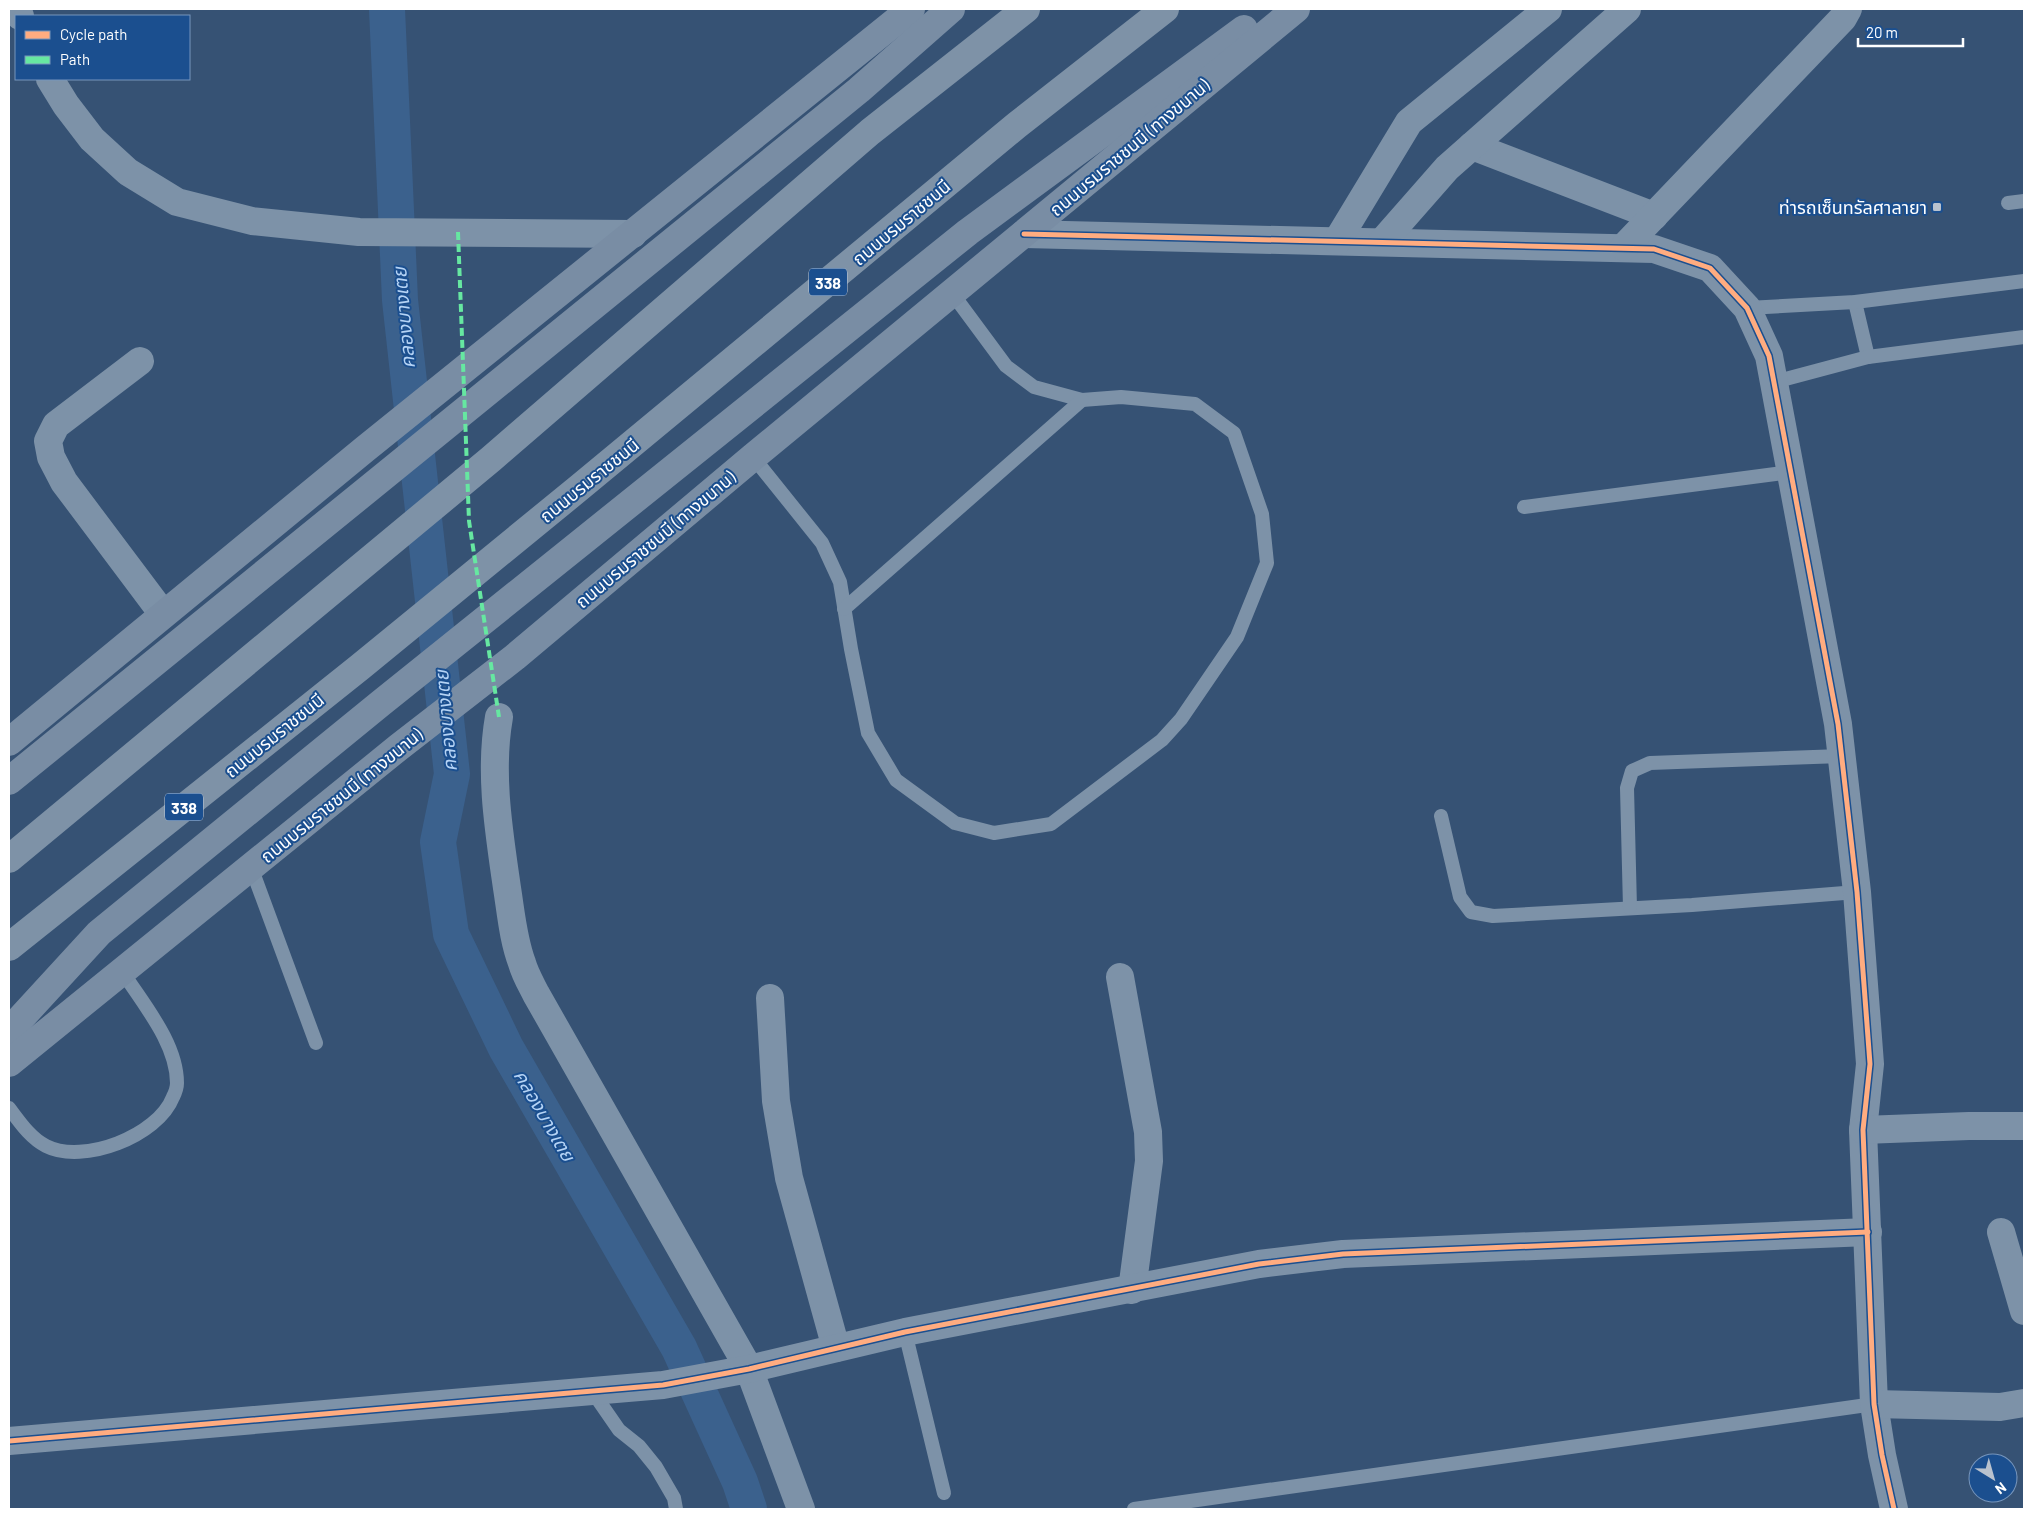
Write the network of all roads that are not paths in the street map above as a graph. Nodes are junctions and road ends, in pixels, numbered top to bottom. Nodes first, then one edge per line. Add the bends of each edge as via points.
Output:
1 (911, 9) edge
2 (951, 9) edge
3 (1026, 9) edge
4 (1165, 9) edge
5 (1271, 9) edge
6 (1296, 9) edge
7 (1548, 9) edge
8 (1848, 9) edge
9 (1622, 10) edge
10 (51, 80) edge
11 (1472, 146) junction
12 (2024, 201) edge
13 (2008, 203) dead end
14 (1654, 216) junction
15 (633, 234) junction
16 (1024, 234) junction
17 (1337, 241) junction
18 (1382, 242) junction
19 (1624, 247) junction
20 (2024, 281) edge
21 (952, 293) junction
22 (1855, 302) junction
23 (1747, 308) junction
24 (2024, 336) edge
25 (1868, 357) junction
26 (140, 361) dead end
27 (1774, 382) junction
28 (1082, 400) junction
29 (753, 457) junction
30 (1790, 472) junction
31 (1524, 506) dead end
32 (844, 609) junction
33 (164, 614) junction
34 (499, 717) dead end
35 (9, 742) edge
36 (1842, 756) junction
37 (9, 781) edge
38 (1441, 816) dead end
39 (9, 859) edge
40 (251, 867) junction
41 (1857, 892) junction
42 (1630, 908) junction
43 (9, 947) edge
44 (122, 971) junction
45 (1120, 977) dead end
46 (770, 998) dead end
47 (9, 1031) edge
48 (316, 1043) dead end
49 (9, 1063) edge
50 (9, 1108) edge
51 (2024, 1126) edge
52 (1863, 1130) junction
53 (1868, 1232) junction
54 (2001, 1232) dead end
55 (1132, 1290) junction
56 (2024, 1311) edge
57 (905, 1332) junction
58 (836, 1348) junction
59 (738, 1370) junction
60 (592, 1391) junction
61 (2024, 1403) edge
62 (1874, 1404) junction
63 (9, 1441) edge
64 (944, 1493) dead end
65 (676, 1509) edge
66 (801, 1509) edge
67 (1134, 1509) edge
68 (1894, 1509) edge

1 - 15 main road
2 - 37 main road via 860,90
3 - 39 highway via 870,132 491,459
4 - 43 highway, ถนนบรมราชชนนี / 338 via 1017,125 360,667
5 - 47 main road via 968,232 381,703 99,933
6 - 16 main road, ถนนบรมราชชนนี (ทางขนาน)
7 - 17 street via 1409,122
8 - 14 street via 1843,18
9 - 11 street
10 - 15 street via 92,139 128,172 177,202 252,221 359,232
11 - 14 street
11 - 18 street via 1447,168
12 - 13 lane
14 - 19 street
15 - 33 main road
16 - 17 street
16 - 21 main road, ถนนบรมราชชนนี (ทางขนาน)
17 - 18 street
18 - 19 street
19 - 23 street via 1654,249 1710,268
20 - 22 lane
21 - 28 lane via 1006,366 1034,387
21 - 29 main road, ถนนบรมราชชนนี (ทางขนาน)
22 - 23 lane
22 - 25 lane
23 - 27 street via 1769,356
24 - 25 lane
25 - 27 lane
26 - 33 street via 56,424 48,441 51,457 64,482
27 - 30 street
28 - 32 lane
28 - 32 lane via 1121,397 1195,404 1234,433 1262,514 1267,563 1236,636 1181,718 1162,740 1051,824 994,833 955,823 896,780 868,733
29 - 32 lane via 822,543 840,582
29 - 40 main road, ถนนบรมราชชนนี (ทางขนาน) via 515,657
30 - 31 lane
30 - 36 street
33 - 35 main road
34 - 59 street via 494,745 496,793 514,935 522,964
36 - 41 street
36 - 42 lane via 1650,762 1632,770 1627,788
38 - 42 lane via 1460,897 1471,912 1493,916
40 - 44 main road, ถนนบรมราชชนนี (ทางขนาน)
40 - 48 lane
41 - 42 lane
41 - 52 street via 1870,1064
44 - 49 main road, ถนนบรมราชชนนี (ทางขนาน)
44 - 50 lane via 172,1050 178,1084 168,1109 151,1126 116,1145 76,1153 46,1146 29,1133
45 - 55 street via 1148,1132 1149,1161
46 - 58 street via 776,1102 789,1178
51 - 52 street
52 - 53 street
53 - 55 street via 1343,1254 1259,1264
53 - 62 street
54 - 56 street
55 - 57 street
57 - 58 street
57 - 64 lane
58 - 59 street
59 - 60 street via 663,1385
59 - 66 street
60 - 63 street
60 - 65 lane via 619,1430 656,1467 674,1498
61 - 62 street via 2000,1407
62 - 67 lane
62 - 68 street

